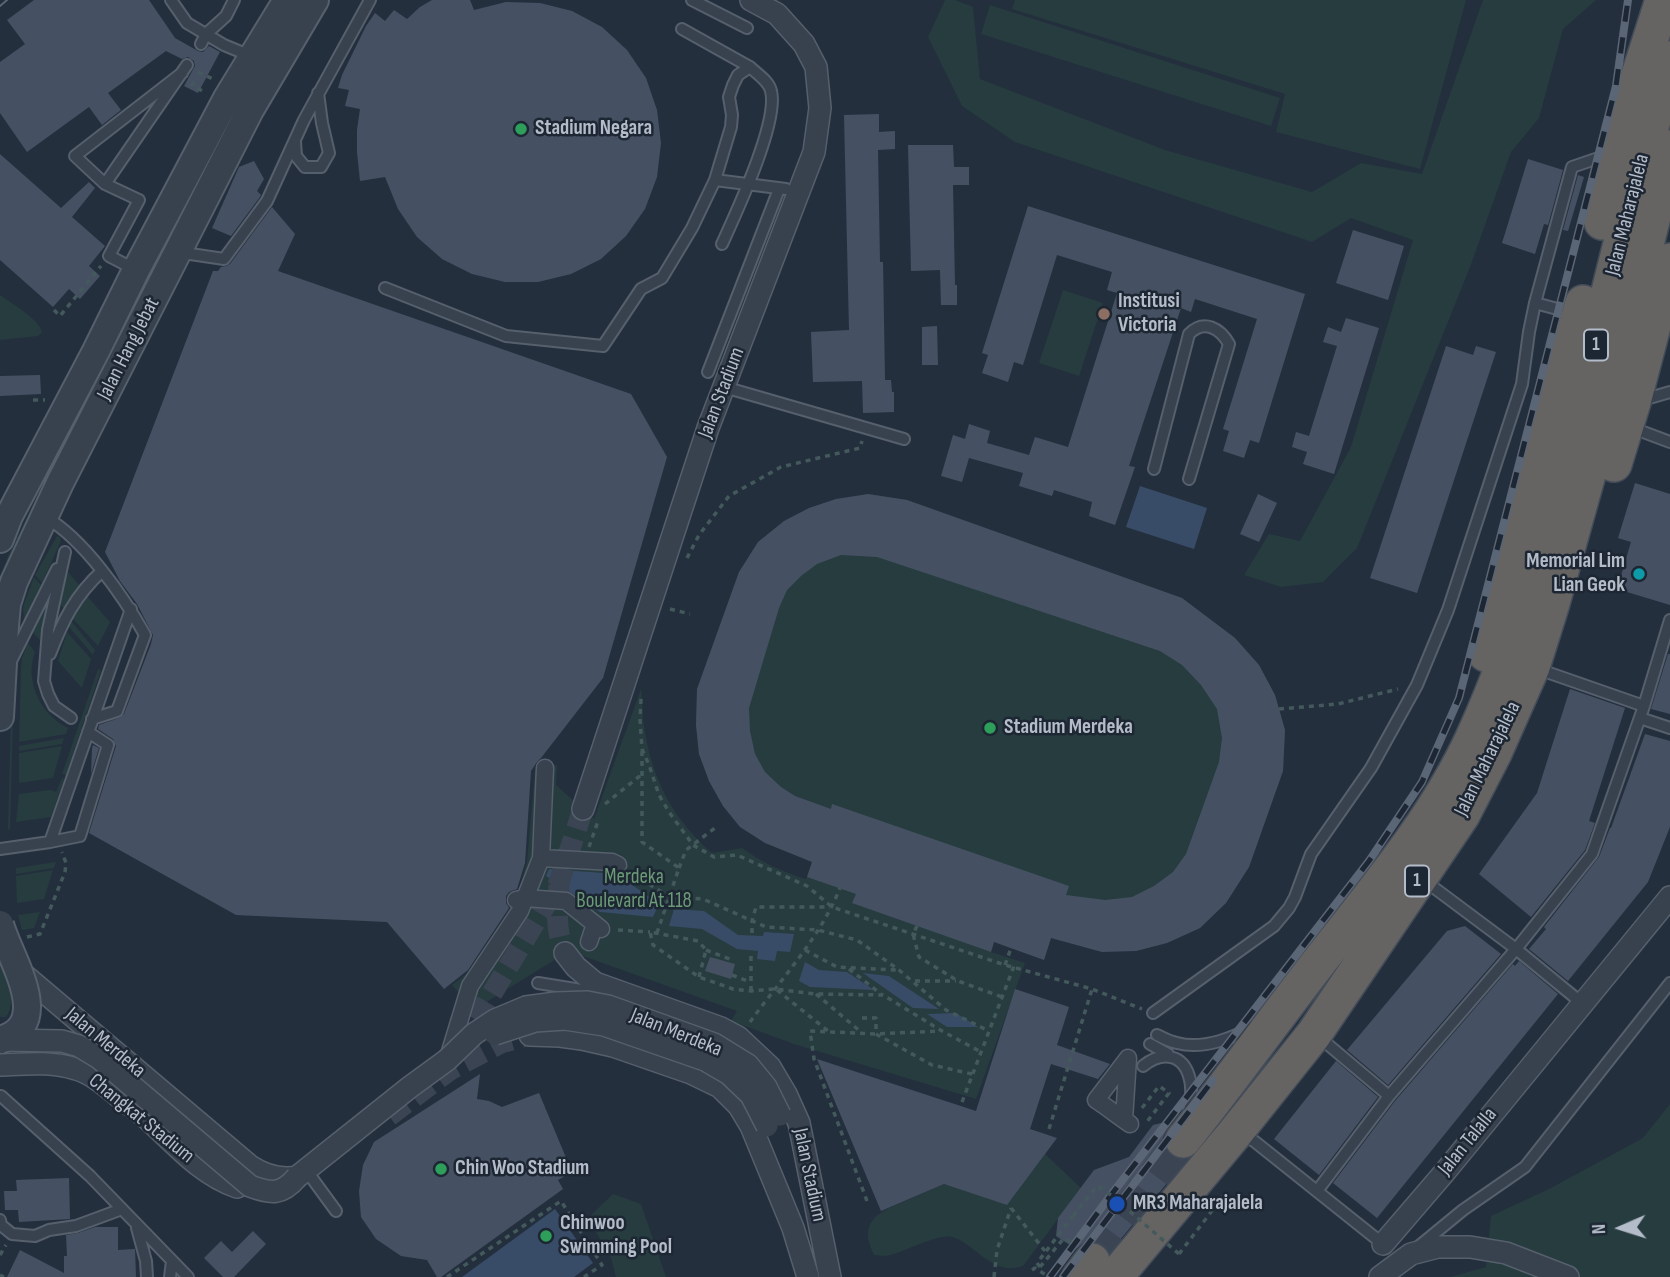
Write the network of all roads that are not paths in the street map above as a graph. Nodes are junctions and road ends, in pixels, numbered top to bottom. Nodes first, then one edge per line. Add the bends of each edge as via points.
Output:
1 (171, 0) edge
2 (234, 0) edge
3 (288, 0) edge
4 (315, 0) edge
5 (692, 0) edge
6 (751, 0) edge
7 (1644, 0) edge
8 (1663, 0) edge
9 (370, 1) edge
10 (747, 27) dead end
11 (682, 29) dead end
12 (204, 39) junction
13 (253, 57) junction
14 (1670, 59) edge
15 (750, 67) junction
16 (1639, 75) junction
17 (318, 92) junction
18 (295, 140) junction
19 (1670, 148) edge
20 (1619, 152) junction
21 (715, 180) junction
22 (749, 183) junction
23 (105, 184) junction
24 (788, 191) junction
25 (722, 244) dead end
26 (177, 252) junction
27 (1670, 261) edge
28 (136, 270) junction
29 (385, 288) dead end
30 (1535, 303) junction
31 (1665, 308) edge
32 (1580, 315) junction
33 (708, 372) dead end
34 (724, 387) junction
35 (1670, 392) edge
36 (1629, 414) junction
37 (904, 439) dead end
38 (1670, 442) edge
39 (1154, 469) dead end
40 (1189, 479) dead end
41 (45, 517) junction
42 (72, 538) junction
43 (0, 539) edge
44 (65, 552) junction
45 (102, 570) junction
46 (1552, 603) junction
47 (131, 609) junction
48 (1670, 620) edge
49 (46, 666) junction
50 (1532, 667) junction
51 (2, 676) junction
52 (1642, 712) junction
53 (0, 718) edge
54 (71, 718) dead end
55 (92, 719) junction
56 (1670, 728) edge
57 (88, 732) junction
58 (1472, 741) junction
59 (545, 768) dead end
60 (592, 813) tunnel mouth
61 (53, 841) junction
62 (0, 849) edge
63 (541, 858) junction
64 (618, 865) road end
65 (1420, 877) junction
66 (1670, 897) edge
67 (519, 899) junction
68 (3, 933) edge
69 (589, 942) dead end
70 (1516, 949) junction
71 (565, 953) tunnel mouth
72 (17, 970) junction
73 (537, 983) dead end
74 (1670, 983) edge
75 (628, 995) junction
76 (1583, 1004) junction
77 (1282, 1008) junction
78 (1153, 1013) road end
79 (1314, 1034) junction
80 (530, 1035) tunnel mouth
81 (1177, 1043) junction
82 (1, 1048) edge
83 (1171, 1056) junction
84 (447, 1060) junction
85 (1143, 1066) dead end
86 (1389, 1096) junction
87 (0, 1097) edge
88 (773, 1121) junction
89 (1235, 1133) junction
90 (1185, 1137) joint
91 (302, 1173) junction
92 (237, 1187) dead end
93 (1317, 1191) junction
94 (122, 1209) junction
95 (336, 1211) dead end
96 (0, 1220) edge
97 (818, 1223) junction
98 (136, 1225) junction
99 (793, 1228) junction
100 (1383, 1244) joint
101 (1411, 1254) junction
102 (172, 1261) junction
103 (1089, 1264) edge
104 (147, 1277) edge
105 (170, 1277) edge
106 (188, 1277) edge
107 (808, 1277) edge
108 (830, 1277) edge
109 (1380, 1277) edge
110 (1568, 1277) edge

1 - 12 lane
2 - 12 lane
3 - 13 street, Jalan Hang Jebat
4 - 26 street, Jalan Hang Jebat via 250,110
5 - 10 lane
6 - 24 street, Jalan Stadium via 777,13 804,44 816,67 820,108 814,152
7 - 16 highway
8 - 16 highway
9 - 17 lane
11 - 15 lane
12 - 13 lane
13 - 28 street, Jalan Hang Jebat
14 - 58 highway, Jalan Maharajalela / 1 via 1558,496 1517,630
15 - 21 lane via 738,75 729,97 731,127
15 - 22 lane via 769,85 772,103
16 - 20 highway
17 - 18 lane
17 - 18 lane via 329,153 321,167 305,167 296,156
18 - 26 lane via 267,201 224,259
19 - 46 highway, Jalan Maharajalela / 1
20 - 30 lane via 1572,167
20 - 32 highway
21 - 22 lane
21 - 29 lane via 662,278 641,289 603,346 506,336
22 - 24 lane
22 - 25 lane
23 - 23 lane via 75,156 184,69
23 - 28 lane via 139,200 109,256
24 - 33 lane
24 - 34 street, Jalan Stadium
26 - 41 street, Jalan Hang Jebat
27 - 31 highway
28 - 43 street, Jalan Hang Jebat
30 - 32 lane
30 - 78 lane via 1522,384 1448,610 1417,685 1371,768 1311,854 1289,908 1274,926
31 - 36 highway
32 - 58 highway via 1485,658
34 - 37 lane
34 - 60 street, Jalan Stadium
35 - 36 lane
36 - 38 lane
36 - 46 highway via 1581,566
39 - 40 lane via 1189,334 1205,326 1214,328 1229,344
41 - 42 lane
41 - 51 street, Jalan Hang Jebat via 7,604
42 - 44 lane
42 - 45 lane
44 - 49 lane via 48,630
44 - 51 lane
45 - 47 lane
45 - 49 lane via 65,617
46 - 50 highway, Jalan Maharajalela / 1
47 - 55 lane
47 - 55 lane via 145,635 117,711
48 - 52 lane
49 - 54 lane via 48,694 54,706
50 - 52 lane
50 - 65 highway, Jalan Maharajalela / 1 via 1462,815
51 - 53 street, Jalan Hang Jebat
52 - 56 lane
52 - 70 lane via 1592,854
55 - 57 lane
57 - 61 lane
57 - 61 lane via 108,745 80,836
58 - 77 highway, Jalan Maharajalela / 1 via 1396,862
59 - 63 street
61 - 62 lane
63 - 64 street via 586,855
63 - 67 street
65 - 70 lane
65 - 79 highway, Jalan Maharajalela / 1
66 - 76 street, Jalan Talalla
67 - 69 street via 566,901 598,926
67 - 84 street via 520,911 470,986
68 - 72 street, Jalan Merdeka, bridge
70 - 76 lane
70 - 86 lane
71 - 75 street, Jalan Stadium via 595,983
72 - 82 street, Jalan Merdeka, bridge via 29,1009 21,1027
72 - 91 street, Jalan Merdeka, bridge via 250,1166 268,1176 288,1179
73 - 75 lane
74 - 101 lane via 1525,1167
75 - 97 street, Jalan Stadium via 721,1028 738,1037 769,1067 799,1123
76 - 100 street, Jalan Talalla
77 - 81 lane via 1220,1041
77 - 90 highway, Jalan Maharajalela / 1
79 - 86 lane
79 - 89 highway, Jalan Maharajalela / 1
80 - 99 street, Jalan Stadium via 560,1035 613,1046 720,1087 751,1126
81 - 83 lane
81 - 83 lane via 1153,1040
82 - 91 street, Jalan Merdeka, bridge via 62,1041 79,1046 250,1186 282,1191
82 - 92 street, Changkat Stadium via 35,1063 77,1069 96,1079 205,1171
83 - 85 lane via 1159,1056
83 - 90 lane via 1184,1065 1190,1080
84 - 88 street, Jalan Merdeka, bridge via 474,1034 526,1007 587,1002 714,1044 748,1065 766,1087
84 - 91 street, Jalan Merdeka
86 - 93 lane
87 - 94 lane
88 - 97 street, Jalan Merdeka
88 - 99 street, Jalan Merdeka
89 - 93 lane, Jalan Talalla via 1254,1141
89 - 103 highway, Jalan Maharajalela / 1
91 - 95 lane
93 - 100 lane, Jalan Talalla
94 - 96 lane via 35,1236 12,1234
94 - 98 lane
97 - 108 street, Jalan Stadium
98 - 102 lane
98 - 104 lane
99 - 107 street, Jalan Stadium
101 - 109 street
101 - 110 street via 1438,1247 1469,1247 1506,1253
102 - 105 lane
102 - 106 lane

